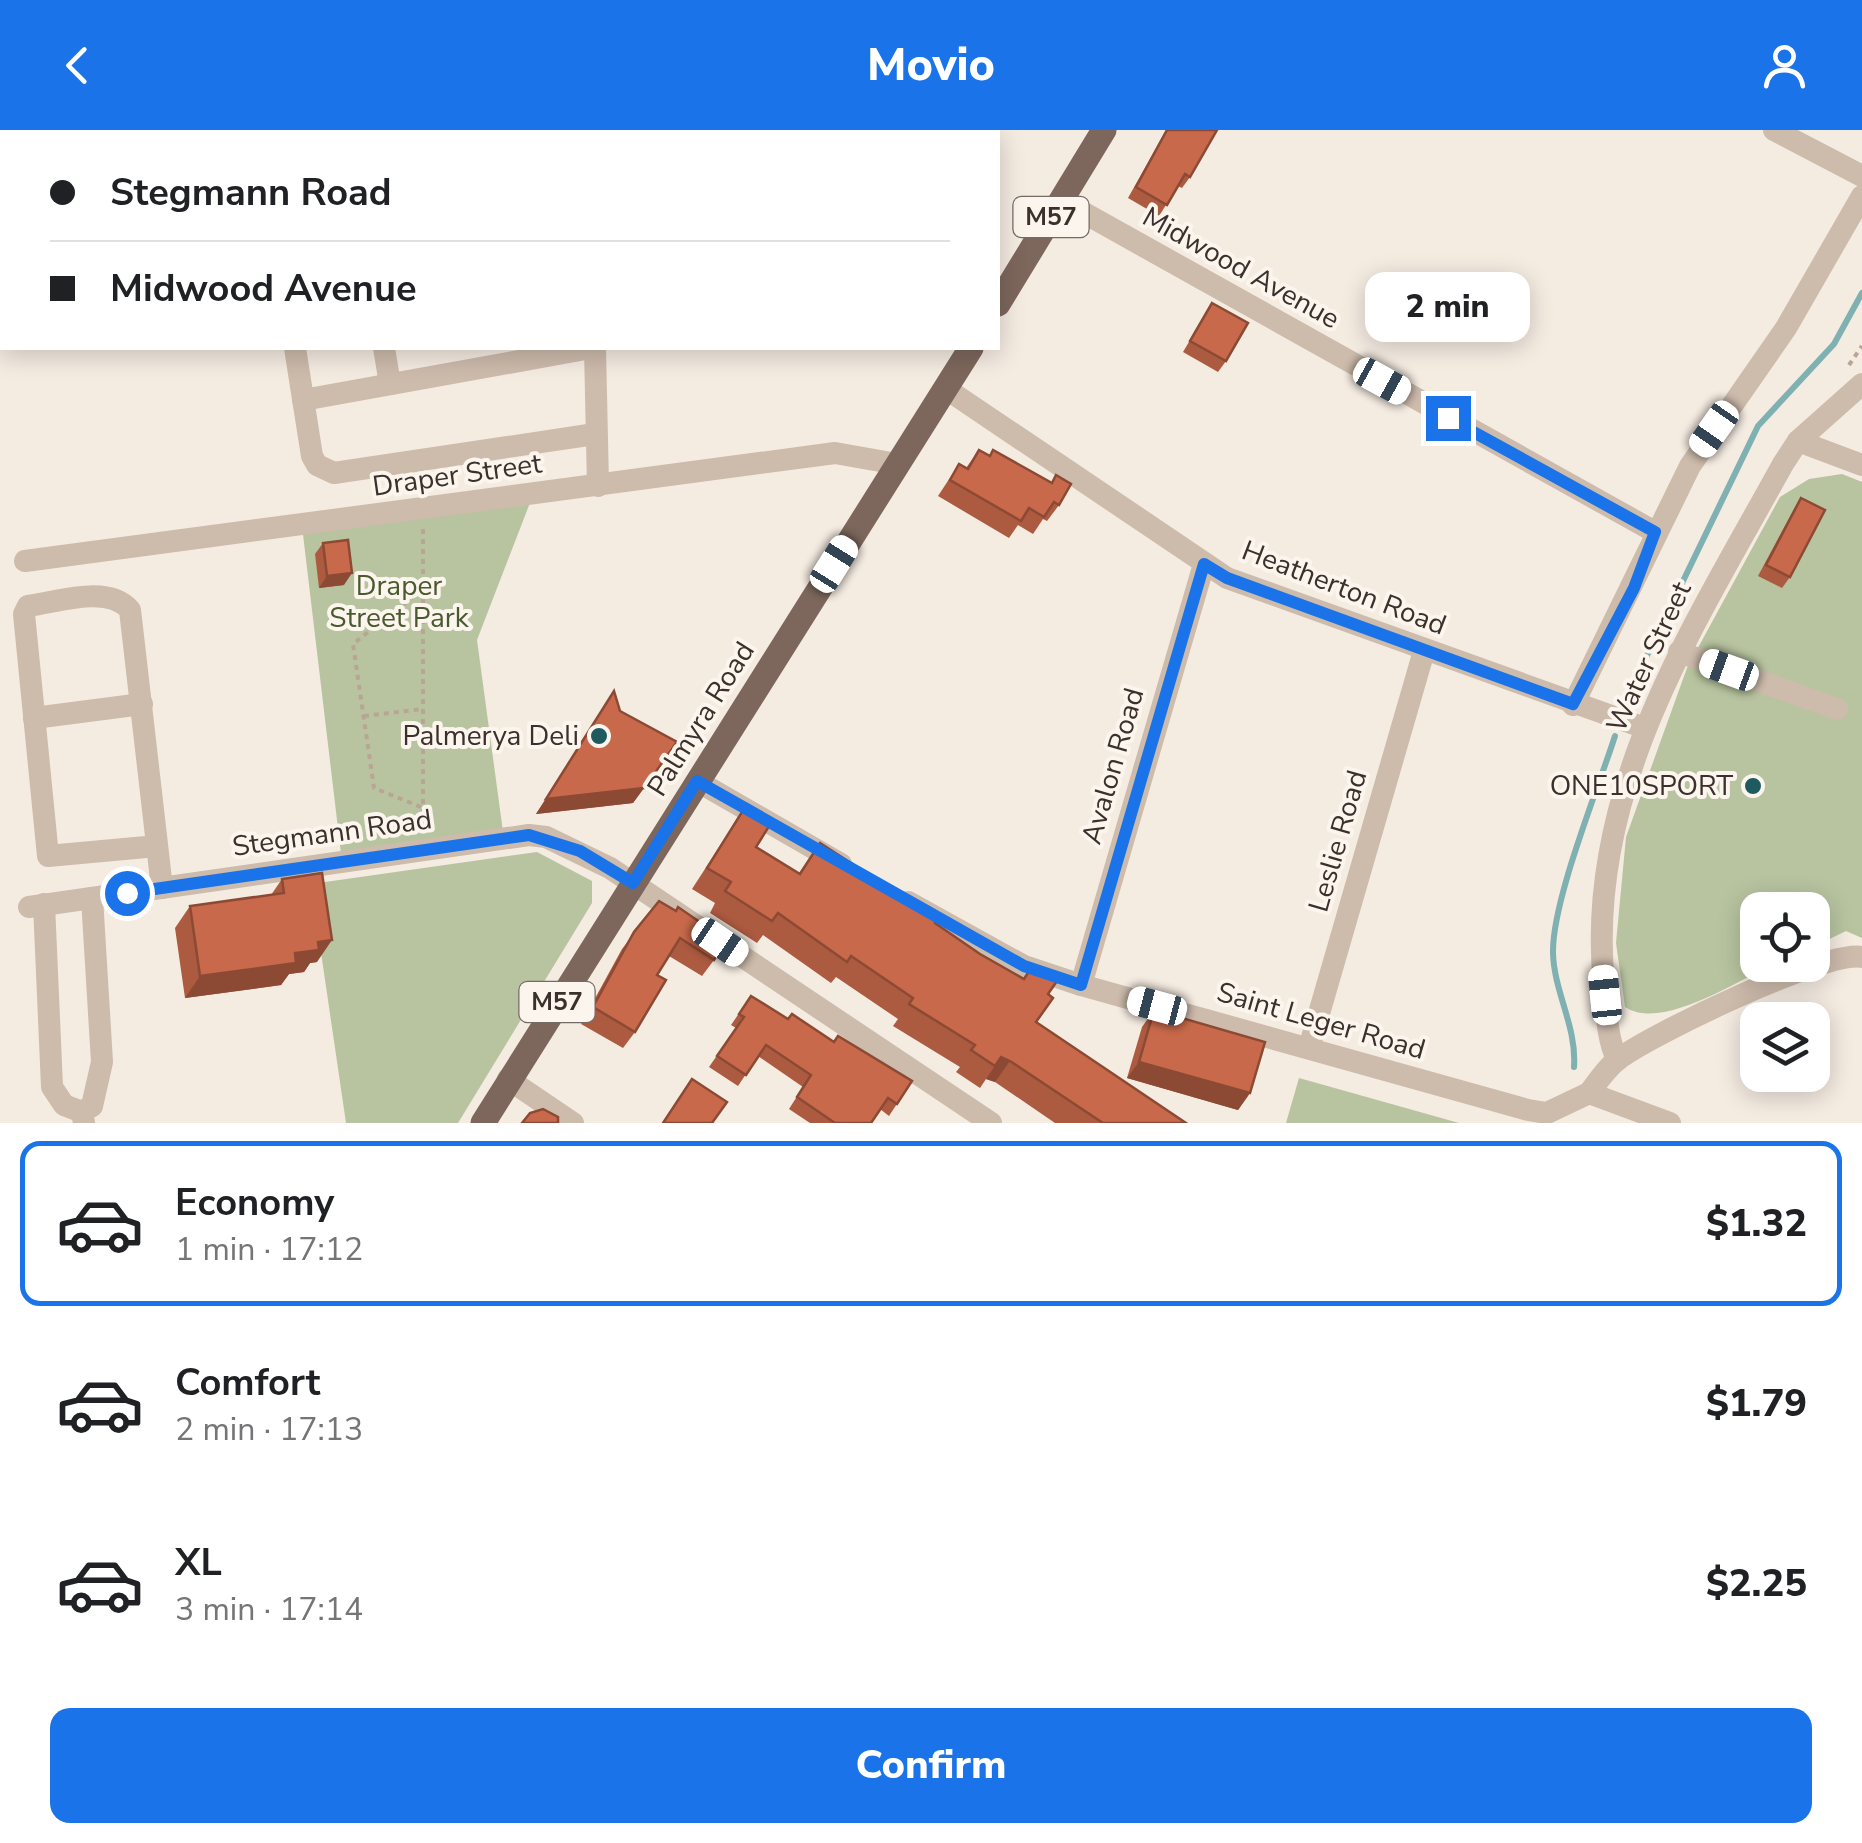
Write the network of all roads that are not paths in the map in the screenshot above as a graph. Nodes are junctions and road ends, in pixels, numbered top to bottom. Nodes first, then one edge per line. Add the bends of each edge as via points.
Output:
1 (1104, 130) edge
2 (1774, 130) edge
3 (1862, 176) edge
4 (1862, 196) edge
5 (1061, 200) junction
6 (1000, 301) edge
7 (295, 350) edge
8 (384, 350) edge
9 (568, 350) edge
10 (593, 350) edge
11 (969, 350) edge
12 (530, 353) edge
13 (390, 384) junction
14 (1862, 384) edge
15 (946, 388) junction
16 (303, 400) junction
17 (596, 434) junction
18 (1798, 441) junction
19 (897, 464) junction
20 (1862, 465) edge
21 (598, 486) junction
22 (1655, 532) junction
23 (25, 561) dead end
24 (1204, 564) junction
25 (1424, 651) junction
26 (1679, 652) junction
27 (142, 704) junction
28 (1573, 704) junction
29 (1837, 709) dead end
30 (34, 718) junction
31 (1645, 728) junction
32 (697, 781) junction
33 (156, 846) junction
34 (862, 876) edge
35 (633, 883) junction
36 (162, 888) junction
37 (895, 895) edge
38 (92, 898) junction
39 (1862, 957) edge
40 (1081, 985) junction
41 (1309, 1048) junction
42 (1617, 1059) junction
43 (508, 1079) junction
44 (1589, 1092) junction
45 (83, 1118) edge
46 (1546, 1118) edge
47 (483, 1123) edge
48 (573, 1123) edge
49 (991, 1123) edge
50 (1670, 1123) edge

1 - 5 main road, M57
2 - 3 street
4 - 22 street via 1786,328 1702,446
5 - 6 main road, M57
5 - 22 street, Midwood Avenue
7 - 16 street
8 - 13 street
9 - 12 street
10 - 17 street
11 - 15 main road, Palmyra Road / M57
12 - 13 street
13 - 16 street
14 - 18 street, Water Street
15 - 19 main road, Palmyra Road / M57
15 - 24 street, Heatherton Road
16 - 17 street via 312,456 334,474
17 - 21 street
18 - 20 street
18 - 26 street, Water Street
19 - 21 street, Draper Street via 834,453
19 - 32 main road, Palmyra Road / M57
21 - 23 street, Draper Street
22 - 28 street via 1634,588
24 - 25 street, Heatherton Road
24 - 40 street, Avalon Road
25 - 28 street, Heatherton Road
25 - 41 street, Leslie Road
26 - 29 street
26 - 31 street, Water Street
27 - 30 street
27 - 30 street via 130,610 98,596 25,609
27 - 33 street
28 - 31 street, Heatherton Road
30 - 33 street via 48,856
31 - 42 street, Water Street via 1612,822 1602,914 1609,1034
32 - 34 street
32 - 35 main road, Palmyra Road / M57
33 - 36 street
35 - 36 street, Stegmann Road via 546,837 529,835
35 - 43 main road, Palmyra Road / M57
35 - 49 street, Stegmann Road
36 - 38 street, Stegmann Road
37 - 40 street, Saint Leger Road via 1024,966
38 - 45 street via 102,1062 98,1090
38 - 45 street, Stegmann Road via 37,906 52,1087
39 - 42 street via 1828,960
40 - 41 street, Saint Leger Road
41 - 46 street, Saint Leger Road
42 - 44 street
43 - 47 main road, Palmyra Road / M57
43 - 48 street
44 - 46 street, Saint Leger Road
44 - 50 street

